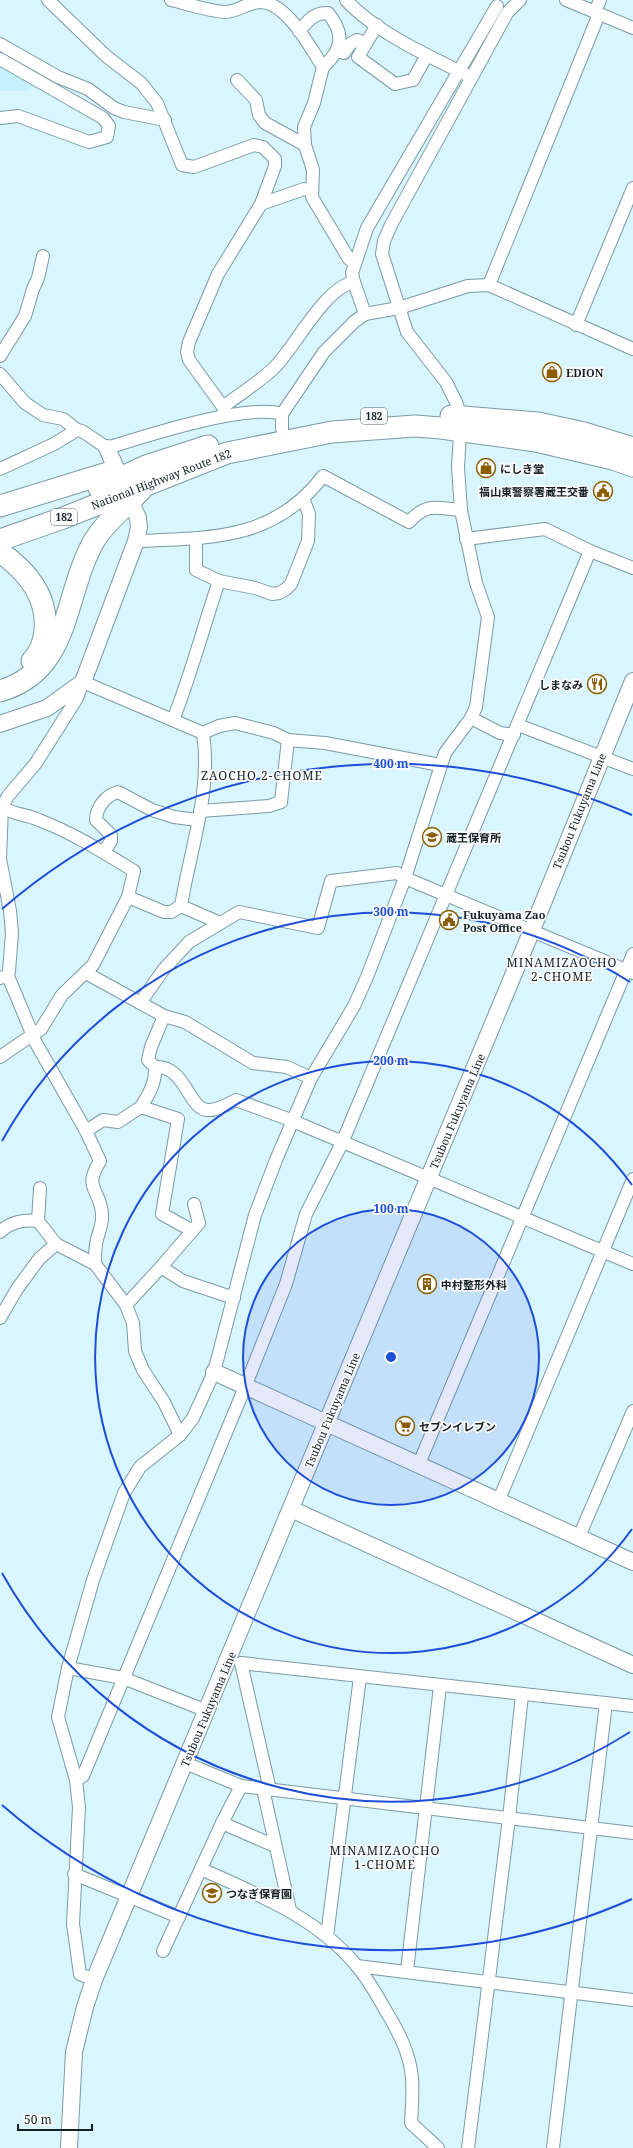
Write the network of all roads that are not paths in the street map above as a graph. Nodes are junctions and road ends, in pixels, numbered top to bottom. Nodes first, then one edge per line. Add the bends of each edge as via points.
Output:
1 (48, 0) edge
2 (171, 0) edge
3 (277, 0) edge
4 (346, 0) edge
5 (520, 0) edge
6 (566, 0) edge
7 (600, 0) edge
8 (497, 6) edge
9 (597, 13) junction
10 (377, 25) junction
11 (633, 28) edge
12 (299, 31) junction
13 (366, 43) junction
14 (0, 44) edge
15 (337, 51) junction
16 (427, 55) junction
17 (0, 59) edge
18 (323, 67) junction
19 (459, 71) junction
20 (471, 77) junction
21 (237, 80) dead end
22 (0, 118) edge
23 (165, 120) junction
24 (305, 145) junction
25 (633, 188) edge
26 (312, 191) junction
27 (261, 204) junction
28 (43, 256) dead end
29 (355, 263) junction
30 (354, 282) junction
31 (489, 285) junction
32 (399, 308) junction
33 (365, 314) junction
34 (576, 324) junction
35 (633, 349) edge
36 (0, 356) edge
37 (0, 374) edge
38 (224, 411) junction
39 (282, 422) junction
40 (461, 424) junction
41 (77, 430) junction
42 (107, 448) junction
43 (633, 448) edge
44 (633, 466) edge
45 (0, 469) edge
46 (148, 475) junction
47 (124, 485) junction
48 (302, 498) junction
49 (0, 506) edge
50 (461, 510) junction
51 (0, 526) edge
52 (196, 539) junction
53 (466, 539) junction
54 (0, 540) edge
55 (136, 541) junction
56 (590, 551) junction
57 (0, 552) edge
58 (633, 568) edge
59 (219, 581) junction
60 (0, 681) edge
61 (633, 681) edge
62 (83, 682) junction
63 (0, 691) edge
64 (471, 718) junction
65 (173, 720) junction
66 (0, 724) edge
67 (516, 730) junction
68 (203, 733) junction
69 (288, 740) junction
70 (601, 756) junction
71 (440, 765) junction
72 (633, 769) edge
73 (4, 795) edge
74 (2, 807) junction
75 (199, 815) junction
76 (104, 852) junction
77 (405, 878) junction
78 (446, 895) junction
79 (128, 897) junction
80 (181, 906) junction
81 (220, 923) junction
82 (532, 930) junction
83 (633, 954) edge
84 (630, 971) edge
85 (86, 973) junction
86 (4, 977) edge
87 (140, 1003) junction
88 (164, 1016) junction
89 (33, 1036) junction
90 (0, 1057) edge
91 (155, 1067) junction
92 (311, 1078) junction
93 (141, 1107) junction
94 (293, 1122) junction
95 (86, 1131) junction
96 (342, 1143) junction
97 (428, 1179) junction
98 (633, 1179) edge
99 (40, 1188) dead end
100 (194, 1204) dead end
101 (523, 1218) junction
102 (38, 1221) junction
103 (1, 1228) edge
104 (191, 1230) junction
105 (56, 1244) junction
106 (602, 1252) junction
107 (95, 1264) junction
108 (633, 1264) edge
109 (161, 1267) junction
110 (234, 1298) junction
111 (126, 1305) junction
112 (0, 1318) edge
113 (214, 1372) junction
114 (245, 1387) junction
115 (633, 1411) edge
116 (326, 1424) junction
117 (180, 1435) junction
118 (418, 1466) junction
119 (498, 1502) junction
120 (291, 1509) junction
121 (578, 1539) junction
122 (633, 1562) edge
123 (633, 1664) edge
124 (68, 1668) junction
125 (360, 1677) junction
126 (123, 1678) junction
127 (440, 1686) junction
128 (522, 1695) junction
129 (606, 1703) junction
130 (633, 1706) edge
131 (207, 1711) junction
132 (185, 1763) junction
133 (76, 1780) junction
134 (241, 1786) junction
135 (266, 1789) junction
136 (345, 1798) junction
137 (427, 1808) junction
138 (509, 1818) junction
139 (222, 1823) junction
140 (592, 1829) junction
141 (633, 1833) edge
142 (275, 1846) junction
143 (201, 1869) junction
144 (74, 1874) junction
145 (130, 1897) junction
146 (290, 1910) junction
147 (179, 1917) junction
148 (327, 1936) junction
149 (163, 1951) dead end
150 (357, 1966) junction
151 (407, 1971) junction
152 (94, 1980) junction
153 (488, 1981) junction
154 (572, 1993) junction
155 (633, 2000) edge
156 (69, 2148) edge
157 (438, 2148) edge
158 (468, 2148) edge
159 (553, 2148) edge

1 - 23 street via 106,56 141,83 157,103
2 - 12 street via 226,12 262,2 284,12
3 - 12 street via 288,6 299,23
4 - 10 street
5 - 8 street
6 - 9 street
7 - 9 street
8 - 19 street
8 - 20 street
9 - 11 street
9 - 31 street
10 - 13 street
10 - 16 street
12 - 15 street via 320,12 328,13 336,24 340,44
12 - 18 street
13 - 15 street via 357,40 350,44 344,53
13 - 16 street via 358,57 395,84 413,80
14 - 23 street via 58,78 88,89 114,108
15 - 18 street
16 - 19 street
17 - 22 street via 103,118 109,126 107,137 88,142 18,116
18 - 24 street via 314,103 304,127
19 - 20 street
19 - 29 street via 367,228
20 - 32 street via 384,241 382,254
21 - 24 street via 256,100 259,115 265,123
23 - 27 street via 182,164 188,167 254,145 263,147 275,160 275,166
24 - 26 street via 312,170
25 - 34 street
26 - 27 street via 304,189
26 - 29 street via 316,204 349,259
27 - 38 street via 218,274 187,352 189,360
28 - 36 street via 25,316
29 - 30 street via 352,273
30 - 33 street
30 - 38 street via 346,284 327,298 274,368
31 - 32 street via 468,286
31 - 34 street
32 - 33 street
32 - 40 street via 408,332 446,382 456,402
33 - 39 street via 343,331 324,352
34 - 35 street
37 - 41 street via 25,403 43,415 63,419
38 - 39 street via 272,411
38 - 42 street
39 - 40 highway, National Highway Route 182 / 182 via 440,415
39 - 46 highway, National Highway Route 182 / 182 via 224,441
40 - 43 highway, National Highway Route 182 / 182 via 538,423 584,433
40 - 44 highway, National Highway Route 182 / 182
40 - 46 highway, National Highway Route 182 / 182 via 332,432 227,453
40 - 50 street via 458,467
41 - 42 street
41 - 45 street via 54,444
42 - 47 main road
46 - 47 highway, National Highway Route 182 / 182
47 - 49 highway
47 - 51 highway, National Highway Route 182 / 182
47 - 54 highway, National Highway Route 182 / 182 via 63,518
47 - 55 main road via 138,518
47 - 63 highway via 112,517 94,542 83,564 60,636 44,663 26,680
48 - 50 street via 323,476 409,522 426,508
48 - 52 street via 267,522 253,528 230,535
48 - 59 street via 309,514 308,541 291,584 279,593 272,594
50 - 53 street
52 - 55 street
52 - 59 street via 196,570
53 - 56 street via 545,530
53 - 64 street via 476,583 488,617 476,707
55 - 62 main road
56 - 58 street
56 - 67 street
57 - 60 highway via 21,569 39,593 45,624 44,640 36,657 21,672
59 - 65 street via 189,682
61 - 70 main road, Tsubou Fukuyama Line
62 - 65 street
62 - 66 main road via 47,708
62 - 73 street via 77,698 36,763
64 - 67 street via 500,733
64 - 71 street via 448,746
65 - 68 street
67 - 70 street
67 - 78 street
68 - 69 street via 219,726 236,723
68 - 75 street via 206,752
69 - 71 street via 324,743
69 - 75 street via 281,802 269,806
70 - 72 street
70 - 82 main road, Tsubou Fukuyama Line
71 - 77 street
73 - 74 street
74 - 76 street via 10,813 38,819 83,839
74 - 86 street via 0,860 12,933
75 - 76 street via 174,817 152,810 118,792 110,794 104,799 96,816 96,820 111,835 111,841
75 - 80 street
76 - 79 street via 134,871
77 - 78 street
77 - 81 street via 397,873 331,881 318,928 239,912
77 - 92 street via 354,1006
78 - 82 street
78 - 96 street
79 - 80 street via 164,912 171,912
79 - 85 street via 93,965
80 - 81 street
81 - 87 street via 189,942 164,969
82 - 84 street
82 - 97 main road, Tsubou Fukuyama Line
83 - 84 street
84 - 101 street
85 - 87 street
85 - 89 street via 62,995 41,1029
86 - 89 street
87 - 88 street
88 - 91 street via 148,1060
88 - 92 street via 185,1022 253,1063 286,1067
89 - 90 street
89 - 95 street
91 - 93 street via 151,1091
91 - 94 street via 175,1073 199,1107 206,1110 236,1100
92 - 94 street
93 - 95 street via 118,1122 103,1120
93 - 104 street via 178,1119 162,1214
94 - 96 street
94 - 110 street via 256,1215
95 - 107 street via 100,1161 92,1174 91,1182 103,1217
96 - 97 street
96 - 114 street via 306,1214 286,1284
97 - 101 street
97 - 116 main road, Tsubou Fukuyama Line
98 - 106 street
99 - 102 street
100 - 104 street via 198,1223
101 - 106 street
101 - 118 street
102 - 103 street via 29,1219
102 - 105 street
104 - 109 street
105 - 107 street
105 - 112 street via 39,1259 16,1289
106 - 108 street
106 - 119 street
107 - 111 street
109 - 110 street via 182,1281
109 - 111 street
110 - 113 street
111 - 117 street via 132,1322 135,1352 142,1370 164,1402
113 - 114 main road
113 - 117 street via 193,1418
114 - 116 main road
114 - 126 street
115 - 121 street
116 - 118 main road
116 - 120 main road, Tsubou Fukuyama Line
117 - 124 street via 140,1467 124,1493 93,1580
118 - 119 main road
119 - 121 main road
120 - 123 main road
120 - 131 main road, Tsubou Fukuyama Line
121 - 122 main road
124 - 126 street
124 - 133 street via 58,1717
125 - 127 street
125 - 135 street via 241,1663
125 - 136 street
126 - 131 street
126 - 133 street via 83,1776
127 - 128 street
127 - 137 street
128 - 129 street
128 - 138 street
129 - 130 street
129 - 140 street
131 - 132 main road, Tsubou Fukuyama Line
132 - 134 street
132 - 145 main road, Tsubou Fukuyama Line
133 - 144 street via 79,1807
134 - 135 street
134 - 139 street
135 - 136 street
135 - 142 street
136 - 137 street
136 - 148 street
137 - 138 street
137 - 151 street
138 - 140 street
138 - 153 street
139 - 142 street
139 - 143 street
140 - 141 street
140 - 154 street
142 - 146 street
143 - 146 street
143 - 147 street
144 - 145 street
144 - 152 street via 73,1924 80,1974
145 - 147 street
145 - 152 main road, Tsubou Fukuyama Line
146 - 148 street
147 - 149 street
148 - 150 street
150 - 151 street
150 - 157 street via 391,2019 407,2053 412,2078 411,2123
151 - 153 street
152 - 156 main road, Tsubou Fukuyama Line via 74,2052
153 - 154 street
153 - 158 street
154 - 155 street
154 - 159 street

